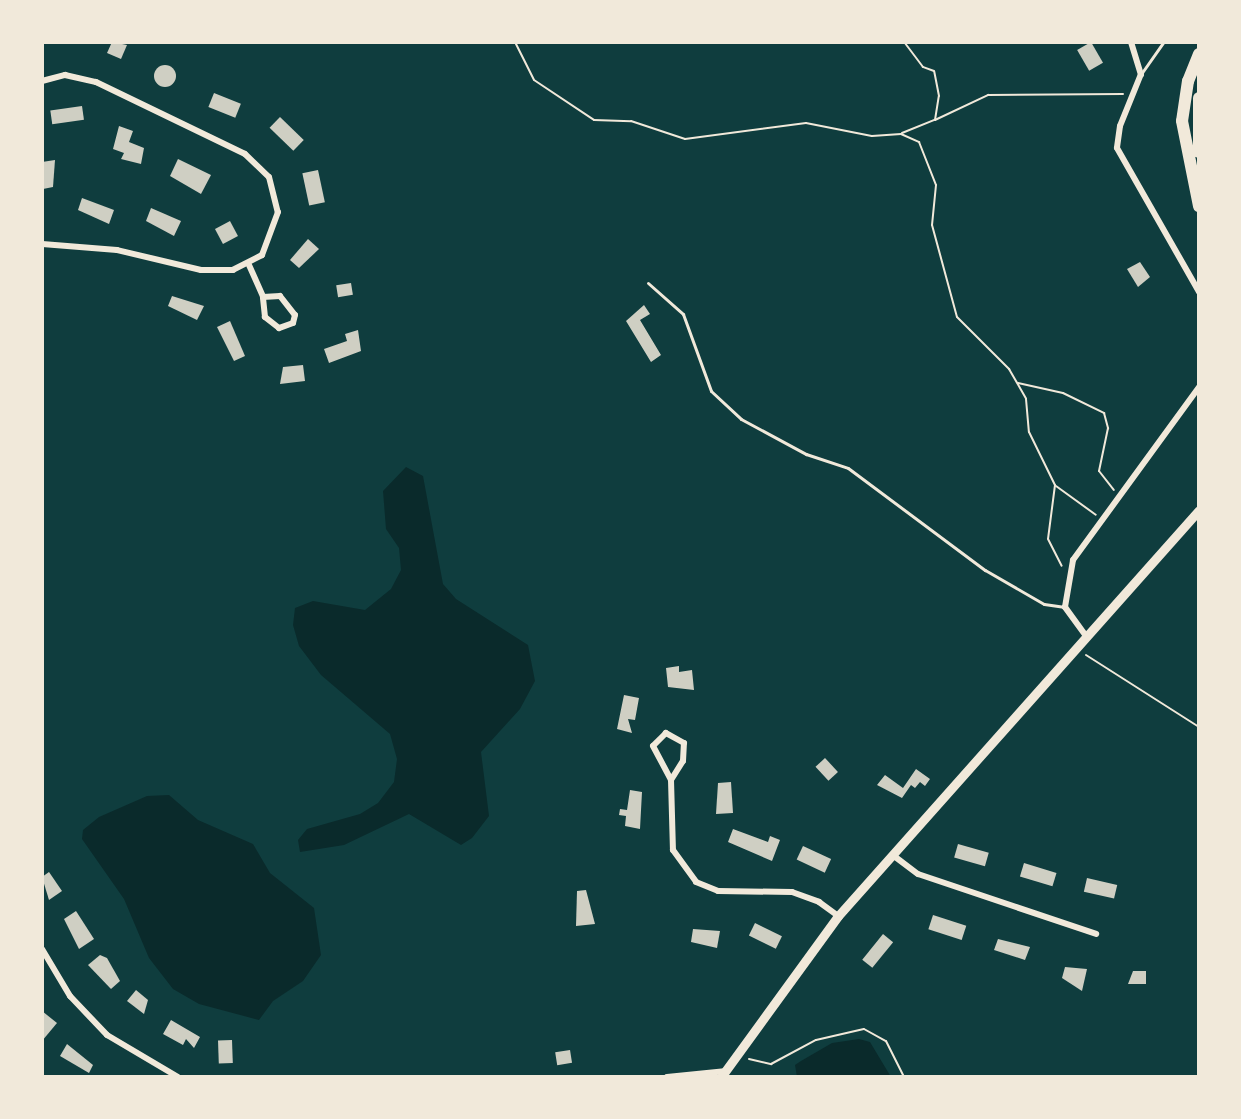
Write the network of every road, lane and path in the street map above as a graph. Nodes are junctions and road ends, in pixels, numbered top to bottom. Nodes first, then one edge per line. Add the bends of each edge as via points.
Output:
1 (515, 42) edge
2 (904, 42) edge
3 (1131, 42) edge
4 (1163, 42) edge
5 (1199, 54) edge
6 (1141, 74) junction
7 (42, 81) edge
8 (1133, 93) junction
9 (1199, 98) edge
10 (935, 120) junction
11 (901, 134) junction
12 (1199, 152) edge
13 (1199, 206) edge
14 (42, 244) edge
15 (249, 265) junction
16 (648, 283) dead end
17 (1199, 292) edge
18 (263, 297) junction
19 (1018, 383) junction
20 (1199, 387) edge
21 (1055, 485) junction
22 (1118, 494) junction
23 (1199, 510) edge
24 (1099, 518) junction
25 (1068, 573) junction
26 (1065, 607) junction
27 (1086, 636) junction
28 (1078, 645) junction
29 (1199, 727) edge
30 (671, 780) junction
31 (894, 856) junction
32 (838, 916) junction
33 (1096, 934) dead end
34 (42, 949) edge
35 (739, 1053) junction
36 (724, 1074) edge
37 (178, 1077) edge
38 (667, 1077) edge
39 (904, 1077) edge

1 - 11 path via 534,80 594,120 631,121 685,139 806,123 872,136
2 - 10 path via 937,77
3 - 6 street
4 - 6 lane
5 - 13 highway via 1188,81 1182,121
6 - 8 street
7 - 15 street via 65,75 96,82 255,160 274,190 278,212 267,248
8 - 10 path via 988,95
8 - 17 street via 1117,138 1120,159
9 - 12 highway
10 - 11 path
11 - 19 path via 919,142 929,158 936,185 932,225 957,317
14 - 15 street via 117,250 201,270
15 - 18 street
16 - 26 lane via 683,314 711,391 734,413 788,445 848,468 985,570 1044,604
18 - 18 street via 288,301 294,308 293,323 279,328 270,324
19 - 21 path via 1026,399 1029,432
19 - 22 path via 1063,393 1104,413 1108,428 1099,471
20 - 22 street
21 - 24 path
21 - 25 path via 1049,548
22 - 24 street
23 - 27 main road
24 - 25 street
25 - 26 street
26 - 27 street
27 - 28 main road
28 - 29 path via 1123,682
28 - 31 main road
30 - 30 street via 653,746 666,733 684,743 683,761
30 - 32 street via 673,850 696,882 718,891 792,892
31 - 32 main road
31 - 33 street via 918,874
32 - 35 main road
34 - 37 street via 70,996 107,1035
35 - 36 main road
35 - 39 path via 757,1064 771,1064 816,1040 864,1029 886,1041
36 - 38 street

